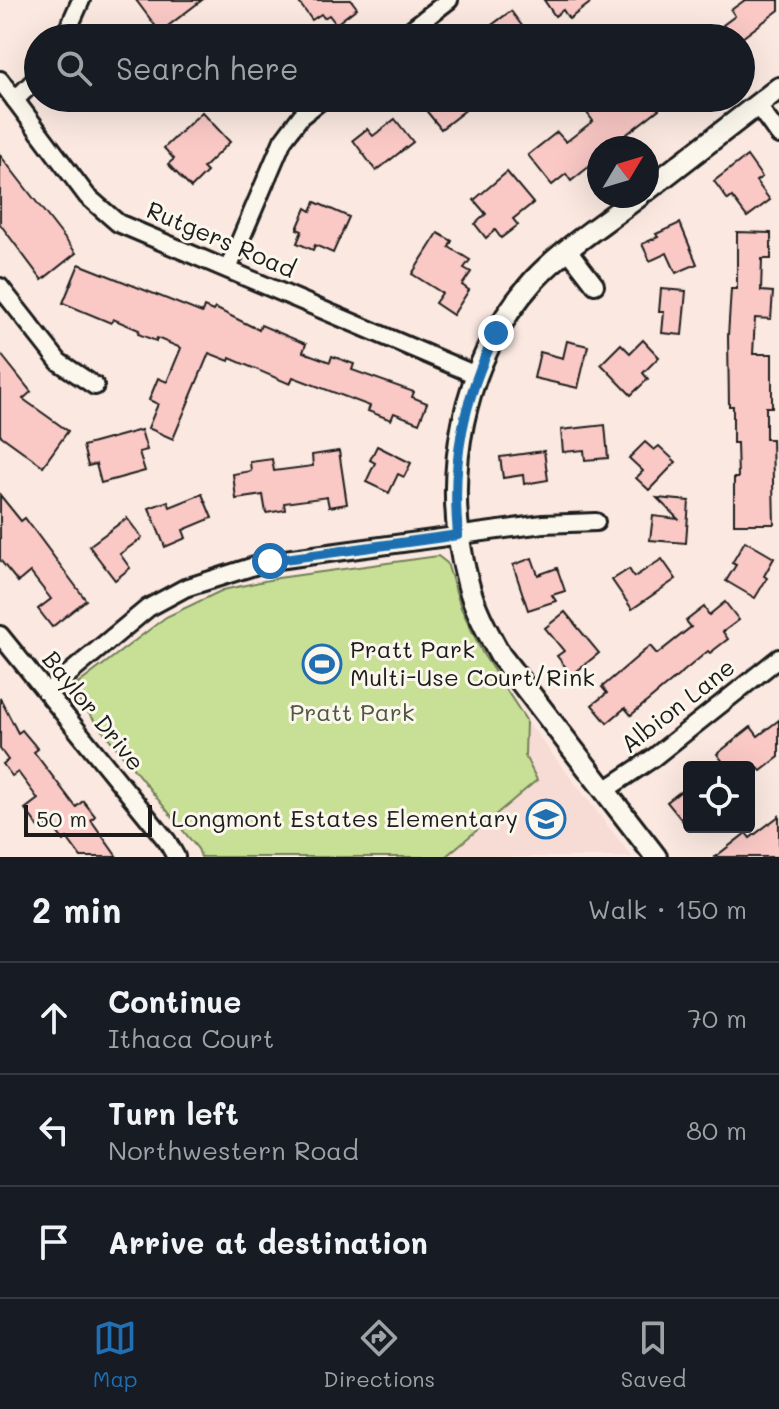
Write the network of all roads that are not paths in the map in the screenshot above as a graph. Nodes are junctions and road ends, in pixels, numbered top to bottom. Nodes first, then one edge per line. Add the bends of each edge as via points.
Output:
1 (81, 0) edge
2 (449, 0) edge
3 (70, 24) edge
4 (418, 24) edge
5 (0, 80) edge
6 (779, 88) edge
7 (24, 91) edge
8 (15, 100) junction
9 (757, 105) joint
10 (306, 112) edge
11 (748, 112) edge
12 (779, 135) edge
13 (659, 181) edge
14 (623, 208) edge
15 (568, 250) junction
16 (228, 269) junction
17 (595, 285) dead end
18 (0, 287) edge
19 (476, 375) junction
20 (95, 386) dead end
21 (596, 522) dead end
22 (458, 535) junction
23 (0, 635) edge
24 (779, 658) edge
25 (47, 692) junction
26 (605, 790) junction
27 (176, 857) edge
28 (656, 857) edge

1 - 3 street
2 - 4 street
5 - 8 street, Rutgers Road
6 - 9 street
7 - 8 street
8 - 16 street, Rutgers Road via 87,196 118,223
9 - 12 street
10 - 16 street via 283,140
11 - 13 street
14 - 15 street
15 - 17 street
15 - 19 street via 522,295
16 - 19 street, Rutgers Road
18 - 20 street via 59,362
19 - 22 street via 457,452
21 - 22 street
22 - 25 street via 270,561 185,588 148,608
22 - 26 street via 468,585 500,655
23 - 25 street, Baylor Drive
24 - 26 street, Albion Lane
25 - 27 street, Baylor Drive
26 - 28 street

